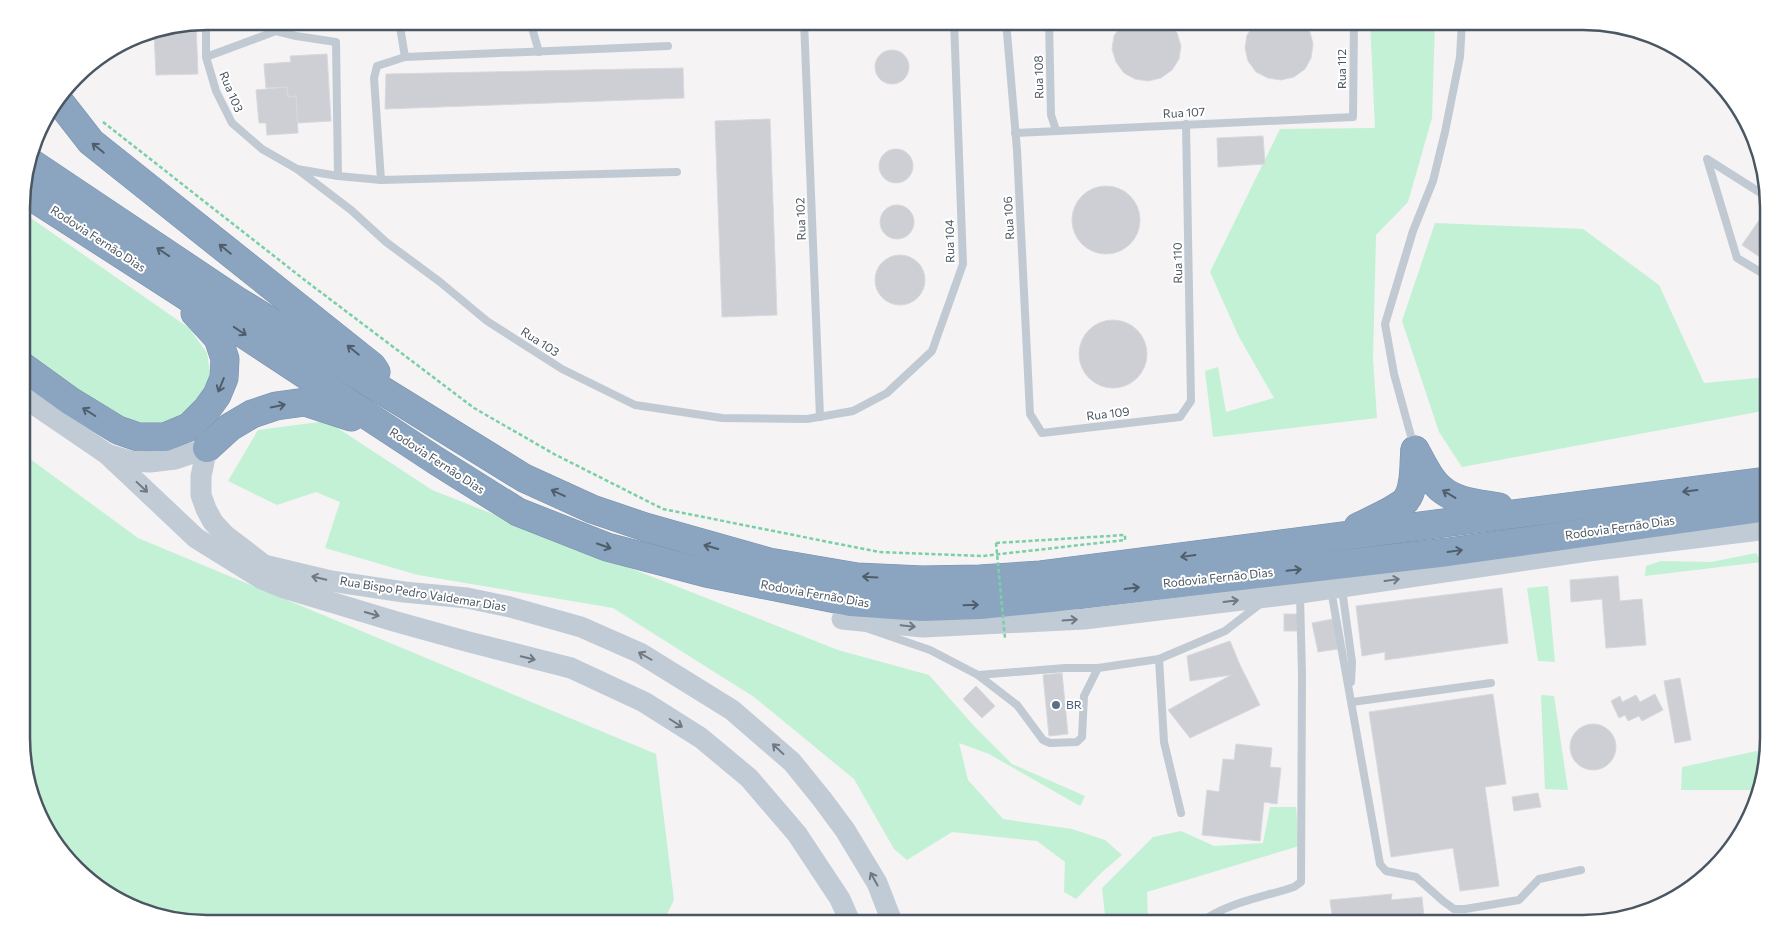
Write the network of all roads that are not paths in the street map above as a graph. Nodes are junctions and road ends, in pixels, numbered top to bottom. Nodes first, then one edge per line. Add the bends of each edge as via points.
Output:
1 (206, 30) edge
2 (400, 30) edge
3 (533, 30) edge
4 (804, 30) edge
5 (954, 30) edge
6 (1007, 30) edge
7 (1049, 30) edge
8 (1354, 30) edge
9 (1462, 30) edge
10 (276, 31) joint
11 (668, 46) dead end
12 (539, 52) junction
13 (206, 57) junction
14 (405, 57) junction
15 (62, 105) edge
16 (1353, 117) joint
17 (1186, 124) junction
18 (1056, 130) junction
19 (1016, 133) junction
20 (35, 165) edge
21 (297, 169) junction
22 (677, 172) dead end
23 (338, 176) junction
24 (380, 180) junction
25 (1759, 192) edge
26 (30, 195) edge
27 (1760, 271) edge
28 (183, 294) junction
29 (30, 372) edge
30 (396, 399) junction
31 (1191, 401) joint
32 (30, 402) edge
33 (1030, 414) joint
34 (820, 417) junction
35 (392, 433) junction
36 (207, 448) junction
37 (1415, 450) junction
38 (106, 454) junction
39 (1760, 478) edge
40 (1760, 482) edge
41 (1738, 485) junction
42 (1760, 508) edge
43 (1530, 512) junction
44 (1760, 530) edge
45 (1340, 535) junction
46 (706, 573) junction
47 (1336, 588) junction
48 (1300, 593) junction
49 (1270, 597) junction
50 (842, 619) junction
51 (1159, 659) junction
52 (1098, 668) junction
53 (978, 675) junction
54 (1491, 683) dead end
55 (1352, 702) junction
56 (1181, 813) dead end
57 (1581, 870) dead end
58 (847, 915) edge
59 (889, 915) edge
60 (1213, 915) edge

1 - 13 lane, Rua 103
2 - 14 lane
3 - 12 lane
4 - 34 lane, Rua 102
5 - 34 lane, Rua 104 via 962,264 932,351 887,393 853,412
6 - 19 lane, Rua 106
7 - 18 lane, Rua 108 via 1051,115
8 - 16 lane, Rua 112
9 - 37 lane via 1460,57 1433,181 1413,231 1385,324 1394,374
10 - 13 lane
10 - 23 lane via 336,42
11 - 12 lane
12 - 14 lane
13 - 21 lane, Rua 103 via 216,91 232,123 262,149
14 - 24 lane via 377,66 374,78
30 -> 15 highway via 372,366 91,142
16 - 17 lane, Rua 107
17 - 18 lane, Rua 107
17 - 31 lane, Rua 110
18 - 19 lane, Rua 107
19 - 33 lane, Rua 106
30 -> 20 highway, Rodovia Fernão Dias via 236,300
21 - 23 lane, Rua 103
21 - 34 lane, Rua 103 via 487,321 562,369 635,405 722,418
22 - 24 lane, Rua 103
23 - 24 lane, Rua 103
25 - 27 lane via 1708,159 1737,258
26 - 28 highway, Rodovia Fernão Dias
28 -> 29 highway via 197,316 218,338 225,359 224,378 217,395 189,427 166,437 138,437 118,430
28 -> 35 highway, Rodovia Fernão Dias
45 -> 30 highway, Rodovia Fernão Dias via 1042,575 922,580 857,576 769,562 592,510 524,478
31 - 33 lane, Rua 109 via 1180,416 1042,432
32 - 38 main road
36 -> 35 highway via 230,427 252,414 276,406 305,402
35 -> 46 highway, Rodovia Fernão Dias via 518,512 607,547
36 - 38 main road via 175,459 150,462 130,461
59 -> 36 main road, Rua Bispo Pedro Valdemar Dias via 877,883 822,799 792,762 732,710 640,652 581,627 467,598 331,581 264,565 225,535 206,509 201,494 201,476
43 -> 37 highway via 1467,502 1449,495 1435,483
37 - 45 highway via 1412,484 1406,500
38 -> 58 main road, Rua Bispo Pedro Valdemar Dias via 196,538 262,579 415,627 571,668 644,702 701,738 749,778 797,834
39 - 41 highway
40 - 41 highway, Rodovia Fernão Dias
41 -> 43 highway, Rodovia Fernão Dias
46 -> 42 highway, Rodovia Fernão Dias via 851,602 922,607 980,605 1448,552
43 - 45 highway, Rodovia Fernão Dias
47 -> 44 main road, Rodovia Fernão Dias
46 - 50 highway via 786,606
47 - 48 main road, Rodovia Fernão Dias
47 - 55 lane
48 - 49 main road, Rodovia Fernão Dias
48 - 60 lane via 1302,882
50 -> 49 main road, Rodovia Fernão Dias via 923,627 1025,623
49 - 51 lane via 1225,631
50 - 53 lane via 930,650
51 - 52 lane
51 - 56 lane via 1164,742
52 - 53 lane
52 - 53 lane via 1084,696 1082,738 1077,742 1050,743 1043,740 1017,705
54 - 55 lane
55 - 57 lane via 1380,864 1386,871 1416,877 1443,902 1454,909 1465,909 1519,900 1539,879

